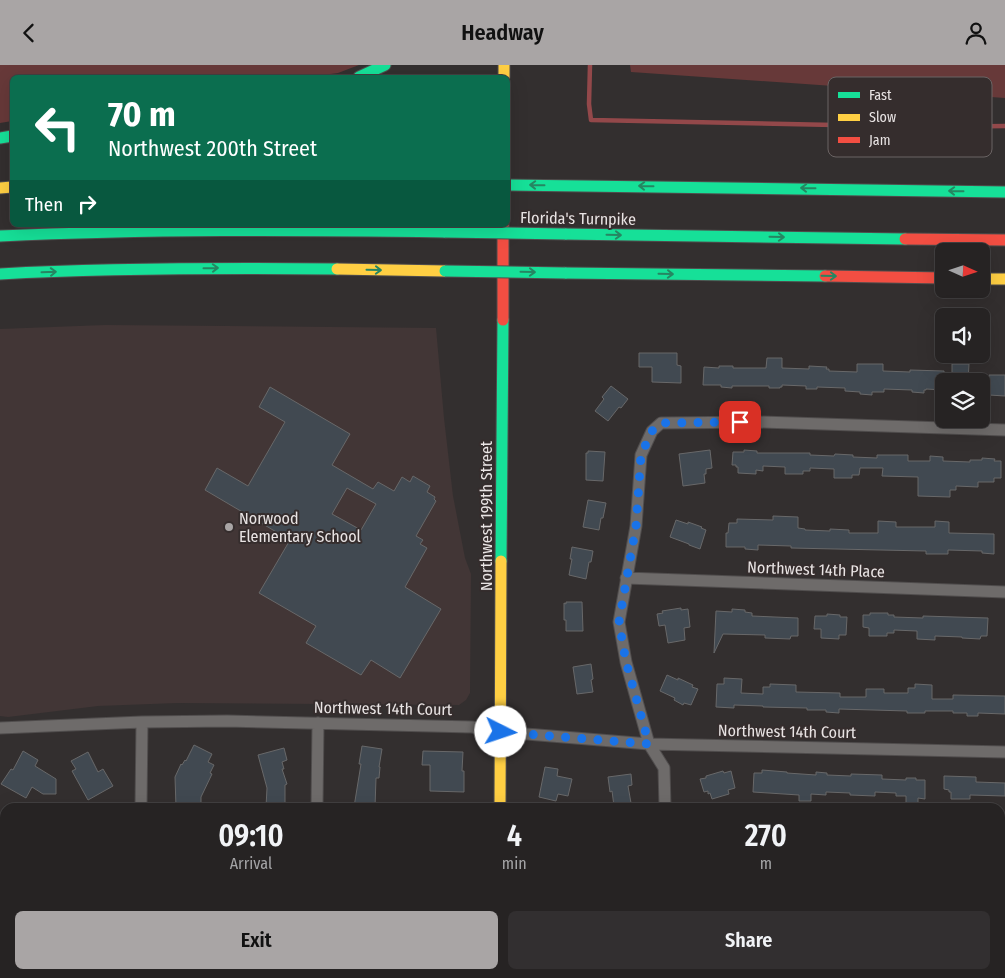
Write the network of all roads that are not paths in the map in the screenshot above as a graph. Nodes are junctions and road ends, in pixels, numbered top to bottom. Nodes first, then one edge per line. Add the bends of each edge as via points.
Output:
1 (385, 65) edge
2 (363, 75) edge
3 (510, 185) edge
4 (1005, 192) edge
5 (504, 227) edge
6 (0, 235) edge
7 (1005, 240) edge
8 (0, 274) edge
9 (935, 278) edge
10 (990, 279) edge
11 (1005, 279) edge
12 (1005, 430) edge
13 (626, 578) junction
14 (1005, 592) edge
15 (142, 722) junction
16 (318, 723) junction
17 (0, 728) edge
18 (501, 732) junction
19 (649, 744) junction
20 (1005, 752) edge
21 (141, 803) edge
22 (317, 803) edge
23 (500, 803) edge
24 (664, 803) edge

1 - 2 main road
4 -> 3 main road, Florida's Turnpike
5 - 18 main road, Northwest 199th Street
6 -> 7 main road, Florida's Turnpike, bridge via 310,230
8 -> 9 main road, bridge via 230,268
10 - 11 main road
12 - 13 street via 760,422 661,423 652,431 641,455 636,526
13 - 14 street, Northwest 14th Place
13 - 19 street via 619,622 626,662
15 - 16 street, Northwest 14th Court
15 - 17 street, Northwest 14th Court
15 - 21 street
16 - 18 street, Northwest 14th Court via 472,727
16 - 22 street
18 - 19 street, Northwest 14th Court
18 - 23 main road, Northwest 199th Street
19 - 20 street, Northwest 14th Court
19 - 24 street via 664,769

